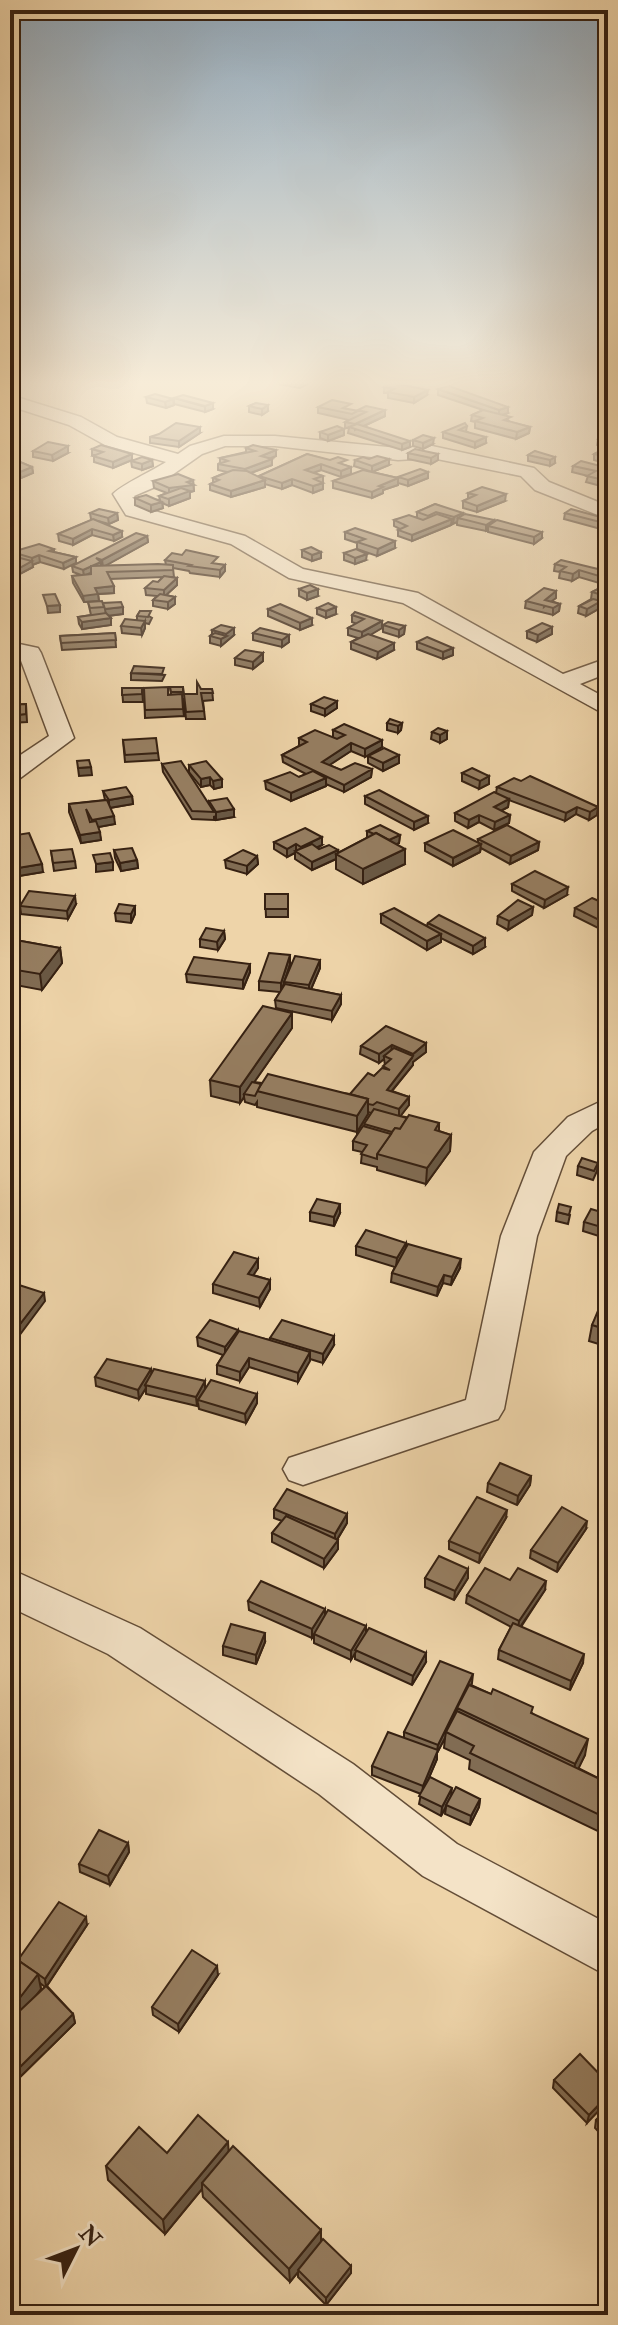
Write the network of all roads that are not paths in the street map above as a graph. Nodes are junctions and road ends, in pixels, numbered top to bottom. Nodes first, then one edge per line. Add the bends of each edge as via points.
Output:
1 (126, 492) edge
2 (558, 492) edge
3 (608, 513) edge
4 (10, 649) edge
5 (608, 665) edge
6 (561, 683) junction
7 (608, 709) edge
8 (10, 774) edge
9 (608, 1108) edge
10 (303, 1469) dead end
11 (10, 1587) edge
12 (608, 1951) edge

1 - 6 street via 133,511 238,540 296,574 410,598
2 - 3 street
4 - 8 street via 30,653 62,738
5 - 6 street
6 - 7 street
9 - 10 street via 580,1124 551,1152 519,1236 484,1409
11 - 12 street via 124,1641 336,1779 440,1860

